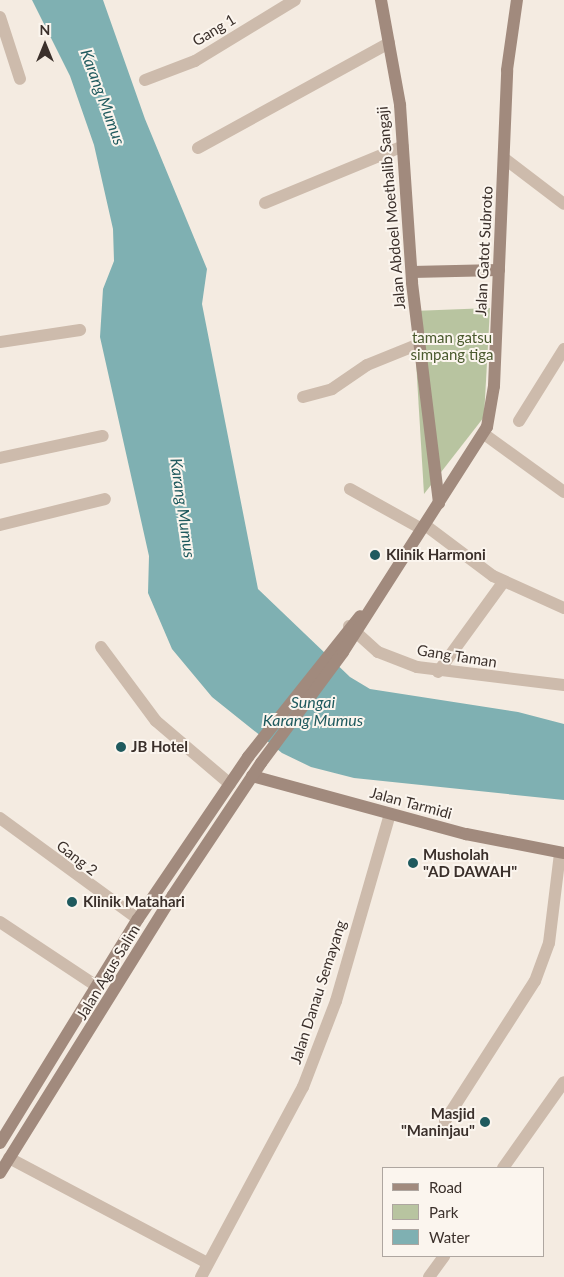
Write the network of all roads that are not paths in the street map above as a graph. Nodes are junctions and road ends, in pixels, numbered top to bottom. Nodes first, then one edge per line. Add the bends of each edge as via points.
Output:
1 (295, 0) edge
2 (381, 0) edge
3 (517, 0) edge
4 (0, 17) edge
5 (389, 43) junction
6 (20, 79) dead end
7 (145, 80) dead end
8 (403, 146) junction
9 (198, 148) dead end
10 (505, 159) junction
11 (265, 204) dead end
12 (564, 204) edge
13 (500, 270) junction
14 (412, 272) junction
15 (80, 330) dead end
16 (0, 342) edge
17 (419, 344) junction
18 (564, 349) edge
19 (303, 397) dead end
20 (520, 421) dead end
21 (484, 434) junction
22 (102, 436) dead end
23 (0, 458) edge
24 (350, 489) dead end
25 (564, 492) edge
26 (105, 499) dead end
27 (439, 503) junction
28 (0, 525) edge
29 (423, 527) junction
30 (504, 581) junction
31 (564, 608) edge
32 (352, 628) junction
33 (341, 644) junction
34 (101, 647) dead end
35 (438, 672) junction
36 (564, 685) edge
37 (252, 776) junction
38 (230, 784) junction
39 (390, 814) junction
40 (0, 818) edge
41 (192, 840) junction
42 (204, 848) junction
43 (562, 853) edge
44 (138, 919) junction
45 (0, 922) edge
46 (95, 985) junction
47 (112, 997) junction
48 (564, 1082) edge
49 (445, 1121) dead end
50 (0, 1143) edge
51 (9, 1158) junction
52 (504, 1167) edge
53 (0, 1173) edge
54 (443, 1257) edge
55 (207, 1263) junction
56 (201, 1277) edge
57 (429, 1277) edge

1 - 7 street, Gang 1 via 195,61
2 - 5 street, Jalan Abdoel Moethalib Sangaji
3 - 10 street, Jalan Gatot Subroto via 507,70
4 - 6 street
5 - 8 street, Jalan Abdoel Moethalib Sangaji
5 - 9 street
8 - 11 street
8 - 14 street, Jalan Abdoel Moethalib Sangaji
10 - 12 street
10 - 13 street, Jalan Gatot Subroto
13 - 14 street
13 - 21 street, Jalan Gatot Subroto via 494,386
14 - 17 street, Jalan Abdoel Moethalib Sangaji
15 - 16 street
17 - 19 street via 367,365 332,389
17 - 27 street, Jalan Abdoel Moethalib Sangaji
18 - 20 street
21 - 25 street
21 - 27 street, Jalan Gatot Subroto
22 - 23 street
24 - 29 street
26 - 28 street
27 - 29 street, Jalan Gatot Subroto
29 - 30 street
29 - 32 street, Jalan Gatot Subroto via 370,607
30 - 31 street
30 - 35 street
32 - 33 street, Jalan Gatot Subroto
32 - 35 street, Gang Taman via 378,652
33 - 37 street, Jalan Agus Salim
33 - 38 street, Jalan Agus Salim
34 - 38 street via 156,721
35 - 36 street, Gang Taman
37 - 39 street, Jalan Tarmidi
37 - 42 street, Jalan Agus Salim
38 - 41 street, Jalan Agus Salim
39 - 43 street, Jalan Tarmidi
39 - 55 street, Jalan Danau Semayang via 336,1001 307,1079
40 - 44 street, Gang 2
41 - 42 street
41 - 44 street, Jalan Agus Salim
42 - 47 street, Jalan Agus Salim
43 - 49 street via 549,943 535,981
44 - 46 street, Jalan Agus Salim
45 - 46 street
46 - 47 street
46 - 50 street, Jalan Agus Salim
47 - 51 street, Jalan Agus Salim
48 - 52 street
51 - 53 street, Jalan Agus Salim
51 - 55 street
54 - 57 street
55 - 56 street, Jalan Danau Semayang

